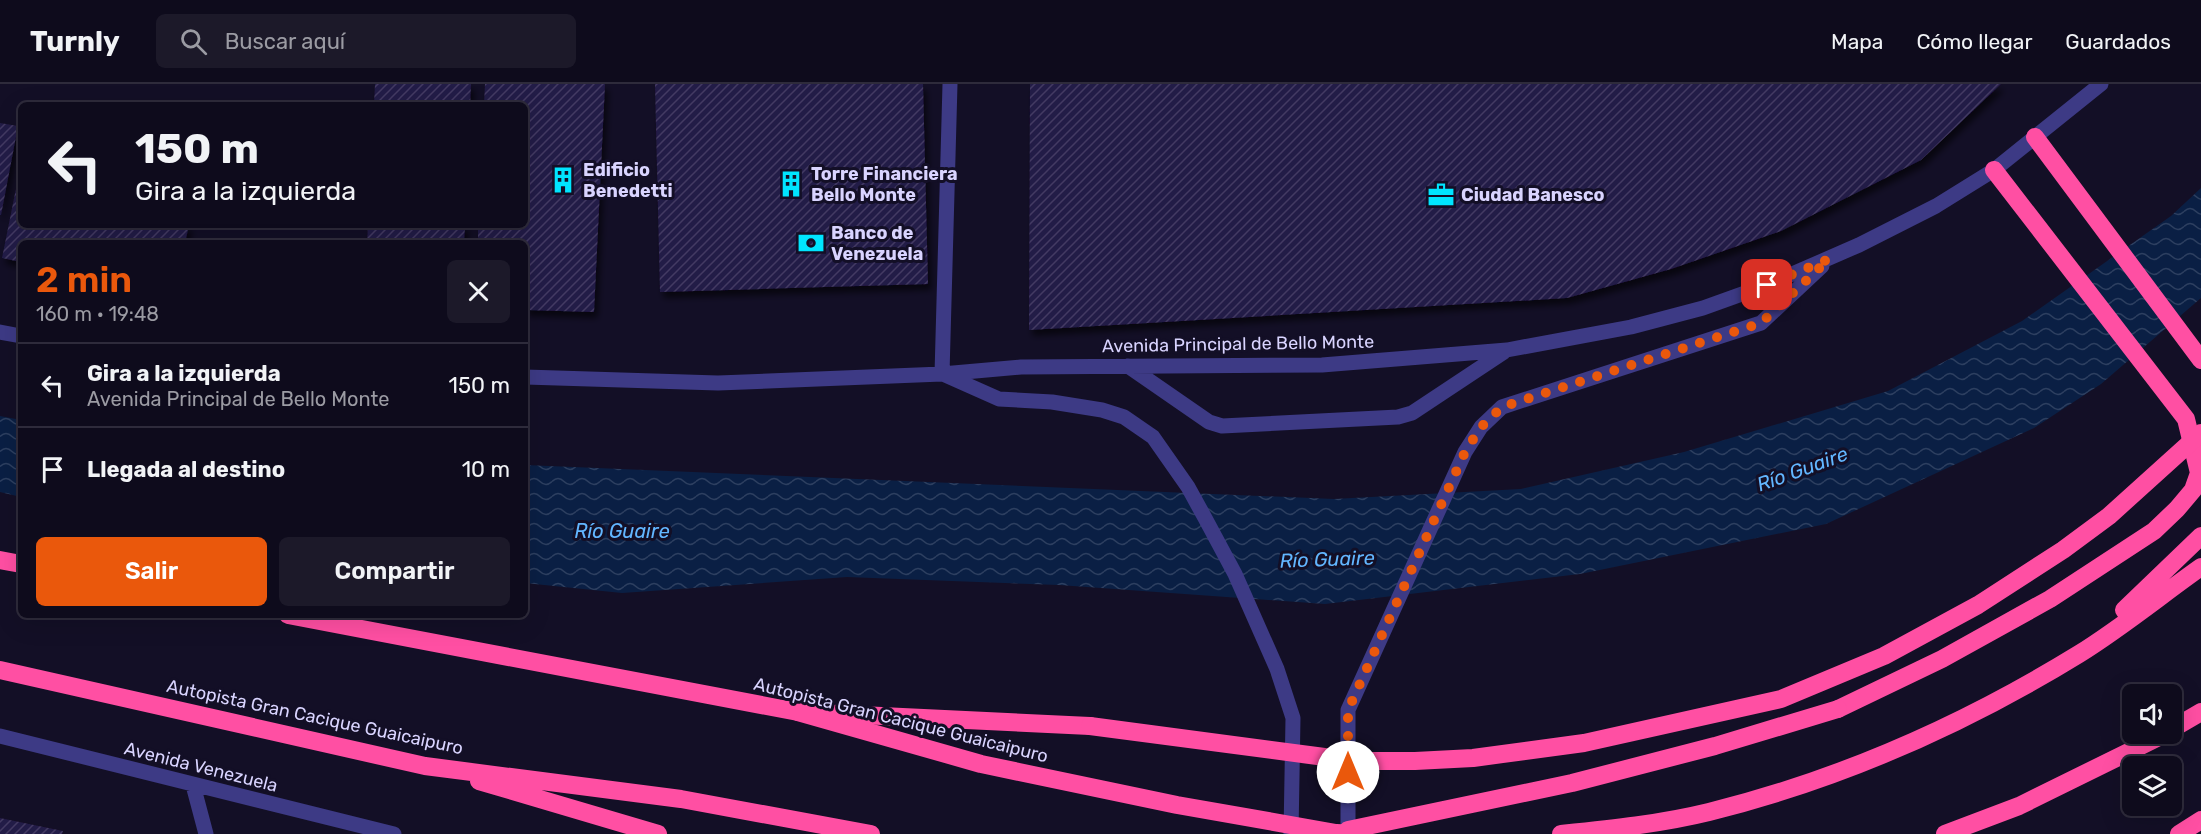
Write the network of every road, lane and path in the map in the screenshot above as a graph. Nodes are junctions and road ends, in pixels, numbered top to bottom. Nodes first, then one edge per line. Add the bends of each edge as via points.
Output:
1 (950, 84) edge
2 (2101, 84) edge
3 (2035, 137) junction
4 (1994, 170) junction
5 (1829, 259) junction
6 (0, 333) edge
7 (18, 336) edge
8 (1507, 350) junction
9 (2201, 360) edge
10 (1128, 366) junction
11 (942, 374) junction
12 (528, 377) edge
13 (2201, 433) edge
14 (2201, 536) edge
15 (0, 560) edge
16 (18, 563) edge
17 (2201, 567) edge
18 (304, 618) edge
19 (2080, 653) junction
20 (0, 670) edge
21 (798, 712) junction
22 (2201, 712) edge
23 (2182, 723) edge
24 (0, 736) edge
25 (2145, 744) edge
26 (425, 766) junction
27 (193, 785) junction
28 (2201, 820) edge
29 (1342, 833) edge
30 (207, 834) edge
31 (394, 834) edge
32 (658, 834) edge
33 (869, 834) edge
34 (1292, 834) edge
35 (1363, 834) edge
36 (1561, 834) edge
37 (1945, 834) edge
38 (2178, 834) edge

1 - 11 street
2 - 3 street, Avenida Principal de Bello Monte
3 - 4 street, Avenida Principal de Bello Monte
3 - 9 highway
4 - 5 street, Avenida Principal de Bello Monte via 1936,206
4 - 29 highway, bridge via 2186,418 2199,473 2193,490 2177,509 2154,531 2050,599 1942,659 1838,709 1572,783
5 - 8 street, Avenida Principal de Bello Monte via 1702,308 1631,327
5 - 29 street via 1761,323 1502,407 1481,427 1465,452 1348,710
6 - 7 street
8 - 10 street, Avenida Principal de Bello Monte via 1322,365
8 - 10 street via 1412,412 1398,417 1222,426 1209,422
10 - 11 street, Avenida Principal de Bello Monte
11 - 12 street, Avenida Principal de Bello Monte via 718,383
11 - 34 street via 999,399 1102,410 1124,417 1152,437 1188,487 1235,574 1277,669 1293,718
13 - 21 highway, bridge via 2109,516 2063,550 1978,605 1884,656 1781,699 1584,743 1473,758 1355,761 1090,726
14 - 19 highway
15 - 16 highway
17 - 19 highway
18 - 21 highway, Autopista Gran Cacique Guaicaipuro
19 - 36 highway via 1982,710 1879,756 1783,792 1707,813
20 - 26 highway, Autopista Gran Cacique Guaicaipuro
21 - 29 highway, Autopista Gran Cacique Guaicaipuro, bridge via 981,764
22 - 23 highway
24 - 27 street, Avenida Venezuela
25 - 37 highway via 2019,806
26 - 32 highway
26 - 33 highway, Autopista Gran Cacique Guaicaipuro via 681,799
27 - 30 street
27 - 31 street, Avenida Venezuela
28 - 38 highway
29 - 35 highway, Autopista Gran Cacique Guaicaipuro, bridge

